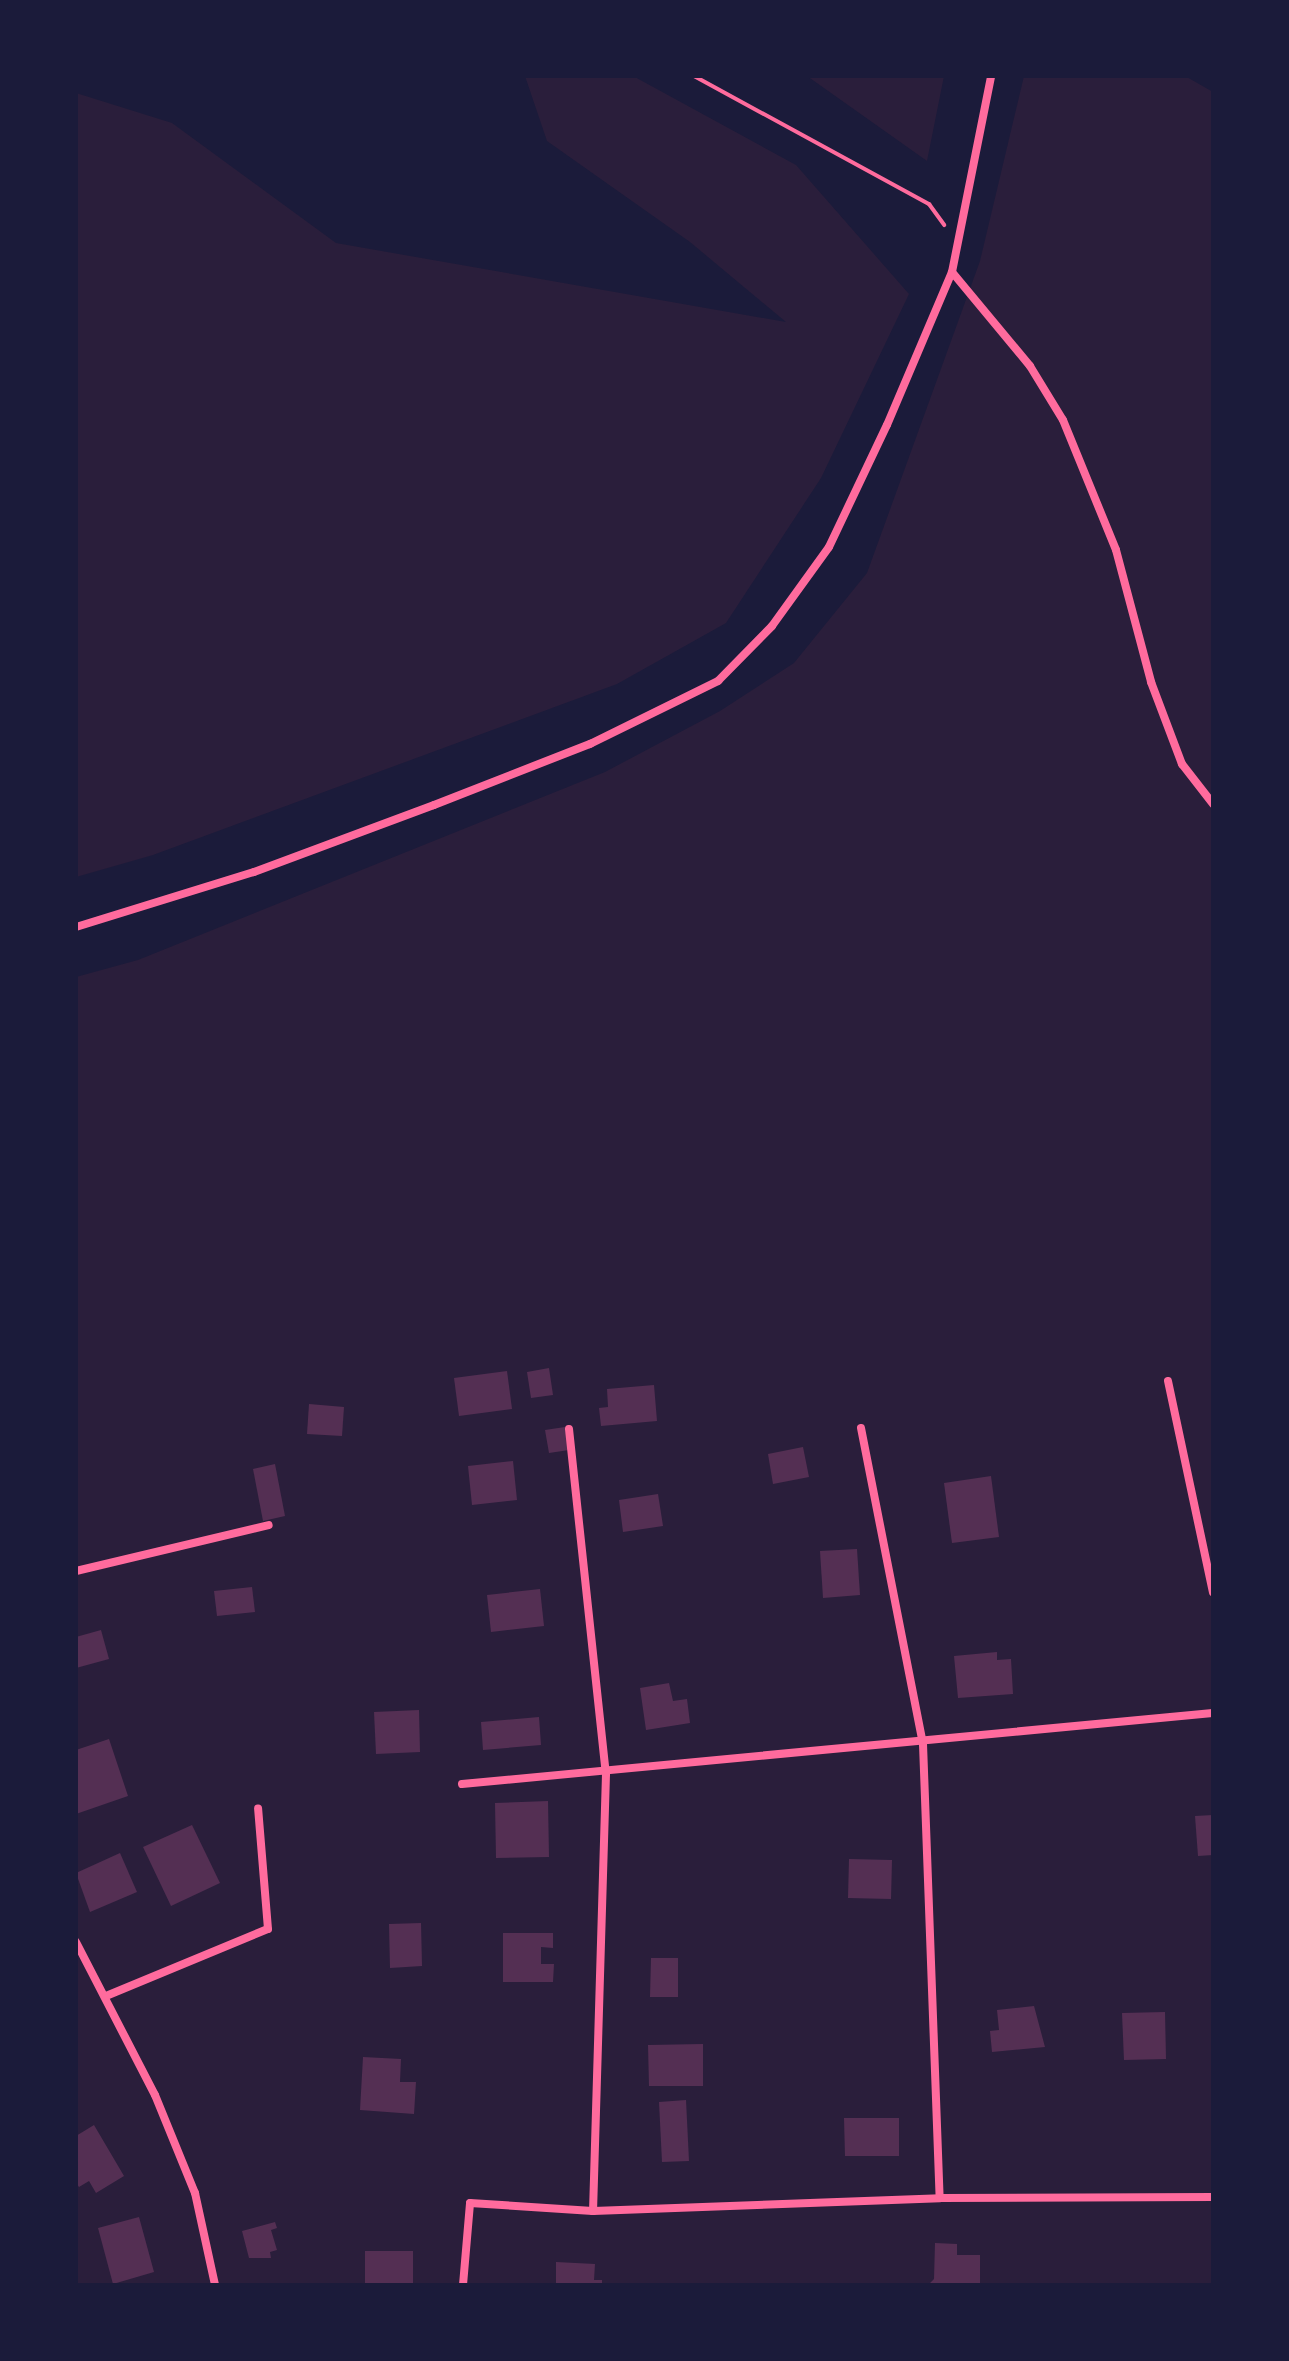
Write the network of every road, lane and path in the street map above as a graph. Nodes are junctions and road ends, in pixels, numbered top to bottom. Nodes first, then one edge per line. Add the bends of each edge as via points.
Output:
1 (694, 76) edge
2 (991, 76) edge
3 (958, 243) junction
4 (952, 272) junction
5 (1213, 804) edge
6 (76, 927) edge
7 (1168, 1381) dead end
8 (861, 1428) dead end
9 (569, 1429) dead end
10 (269, 1525) dead end
11 (76, 1571) edge
12 (1213, 1592) edge
13 (1213, 1713) edge
14 (923, 1744) junction
15 (606, 1774) junction
16 (462, 1784) dead end
17 (258, 1808) dead end
18 (76, 1942) edge
19 (106, 1996) junction
20 (1213, 2197) edge
21 (940, 2198) junction
22 (593, 2211) junction
23 (215, 2285) edge
24 (463, 2285) edge

1 - 3 path via 929,204
2 - 3 street
3 - 4 street
4 - 5 street via 1030,366 1063,420 1116,550 1151,682 1182,764
4 - 6 street via 829,547 772,626 718,681 590,744 434,805 254,872
7 - 12 street
8 - 14 street
9 - 15 street
10 - 11 street
13 - 14 street
14 - 15 street
14 - 21 street
15 - 16 street
15 - 22 street
17 - 19 street via 268,1929
18 - 19 street
19 - 23 street via 195,2193
20 - 21 street
21 - 22 street
22 - 24 street via 470,2203

